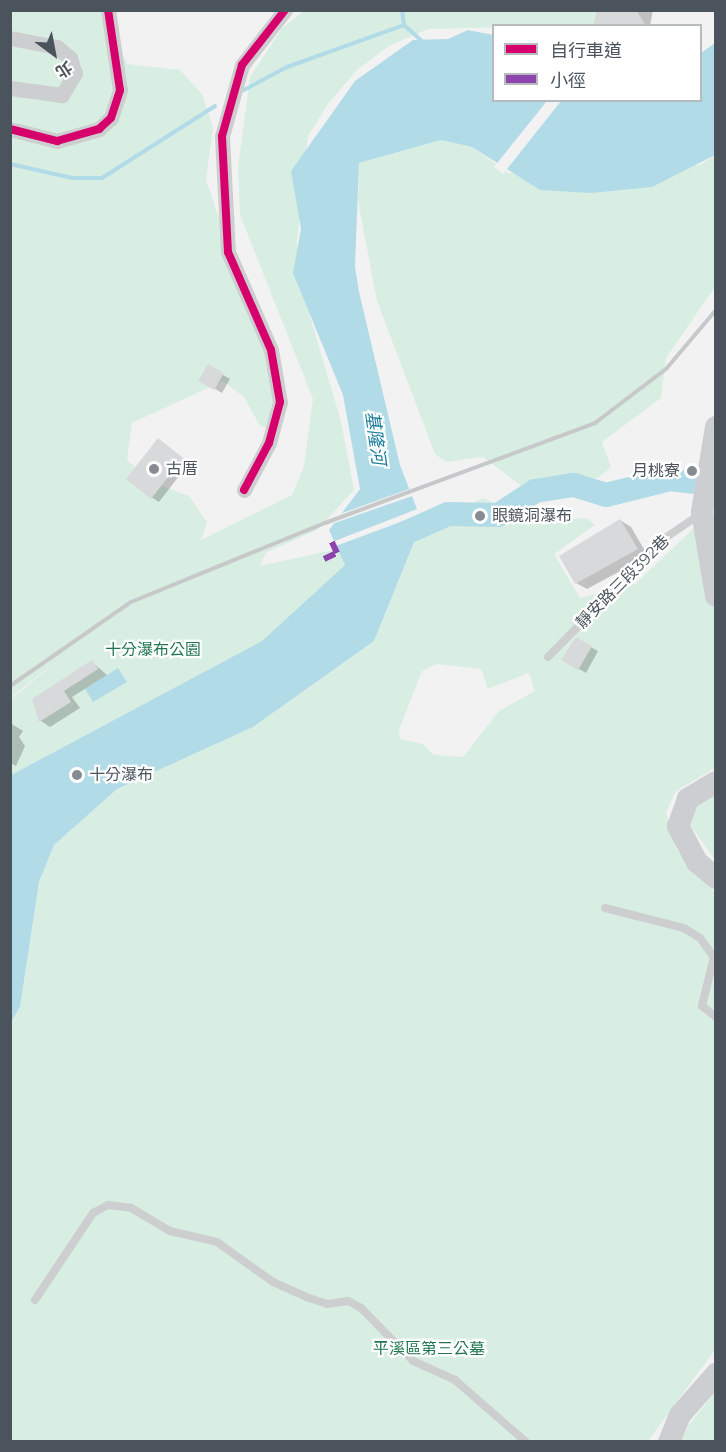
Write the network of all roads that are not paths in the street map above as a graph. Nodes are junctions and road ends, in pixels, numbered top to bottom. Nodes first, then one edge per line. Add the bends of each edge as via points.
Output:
1 (108, 10) edge
2 (285, 10) edge
3 (10, 38) edge
4 (10, 88) edge
5 (10, 129) edge
6 (716, 427) edge
7 (244, 490) dead end
8 (702, 512) junction
9 (716, 596) edge
10 (548, 657) dead end
11 (716, 782) edge
12 (716, 878) edge
13 (605, 908) dead end
14 (716, 1017) edge
15 (34, 1300) dead end
16 (716, 1374) edge
17 (526, 1442) edge
18 (669, 1442) edge

1 - 5 street via 120,90 111,118 99,129 57,141
2 - 7 street via 242,65 222,136 228,252 271,350 279,402 269,443
3 - 4 street via 57,47 70,58 75,73 62,95
6 - 8 main road
8 - 9 main road
8 - 10 lane, 靜安路三段392巷 via 665,538
11 - 12 main road via 688,799 678,826 697,862
13 - 14 lane via 700,938 714,957 702,1006
15 - 17 lane via 93,1213 108,1205 131,1208 170,1231 217,1242 273,1282 306,1297 327,1304 348,1301 361,1308 413,1360 455,1380
16 - 18 main road via 680,1415

